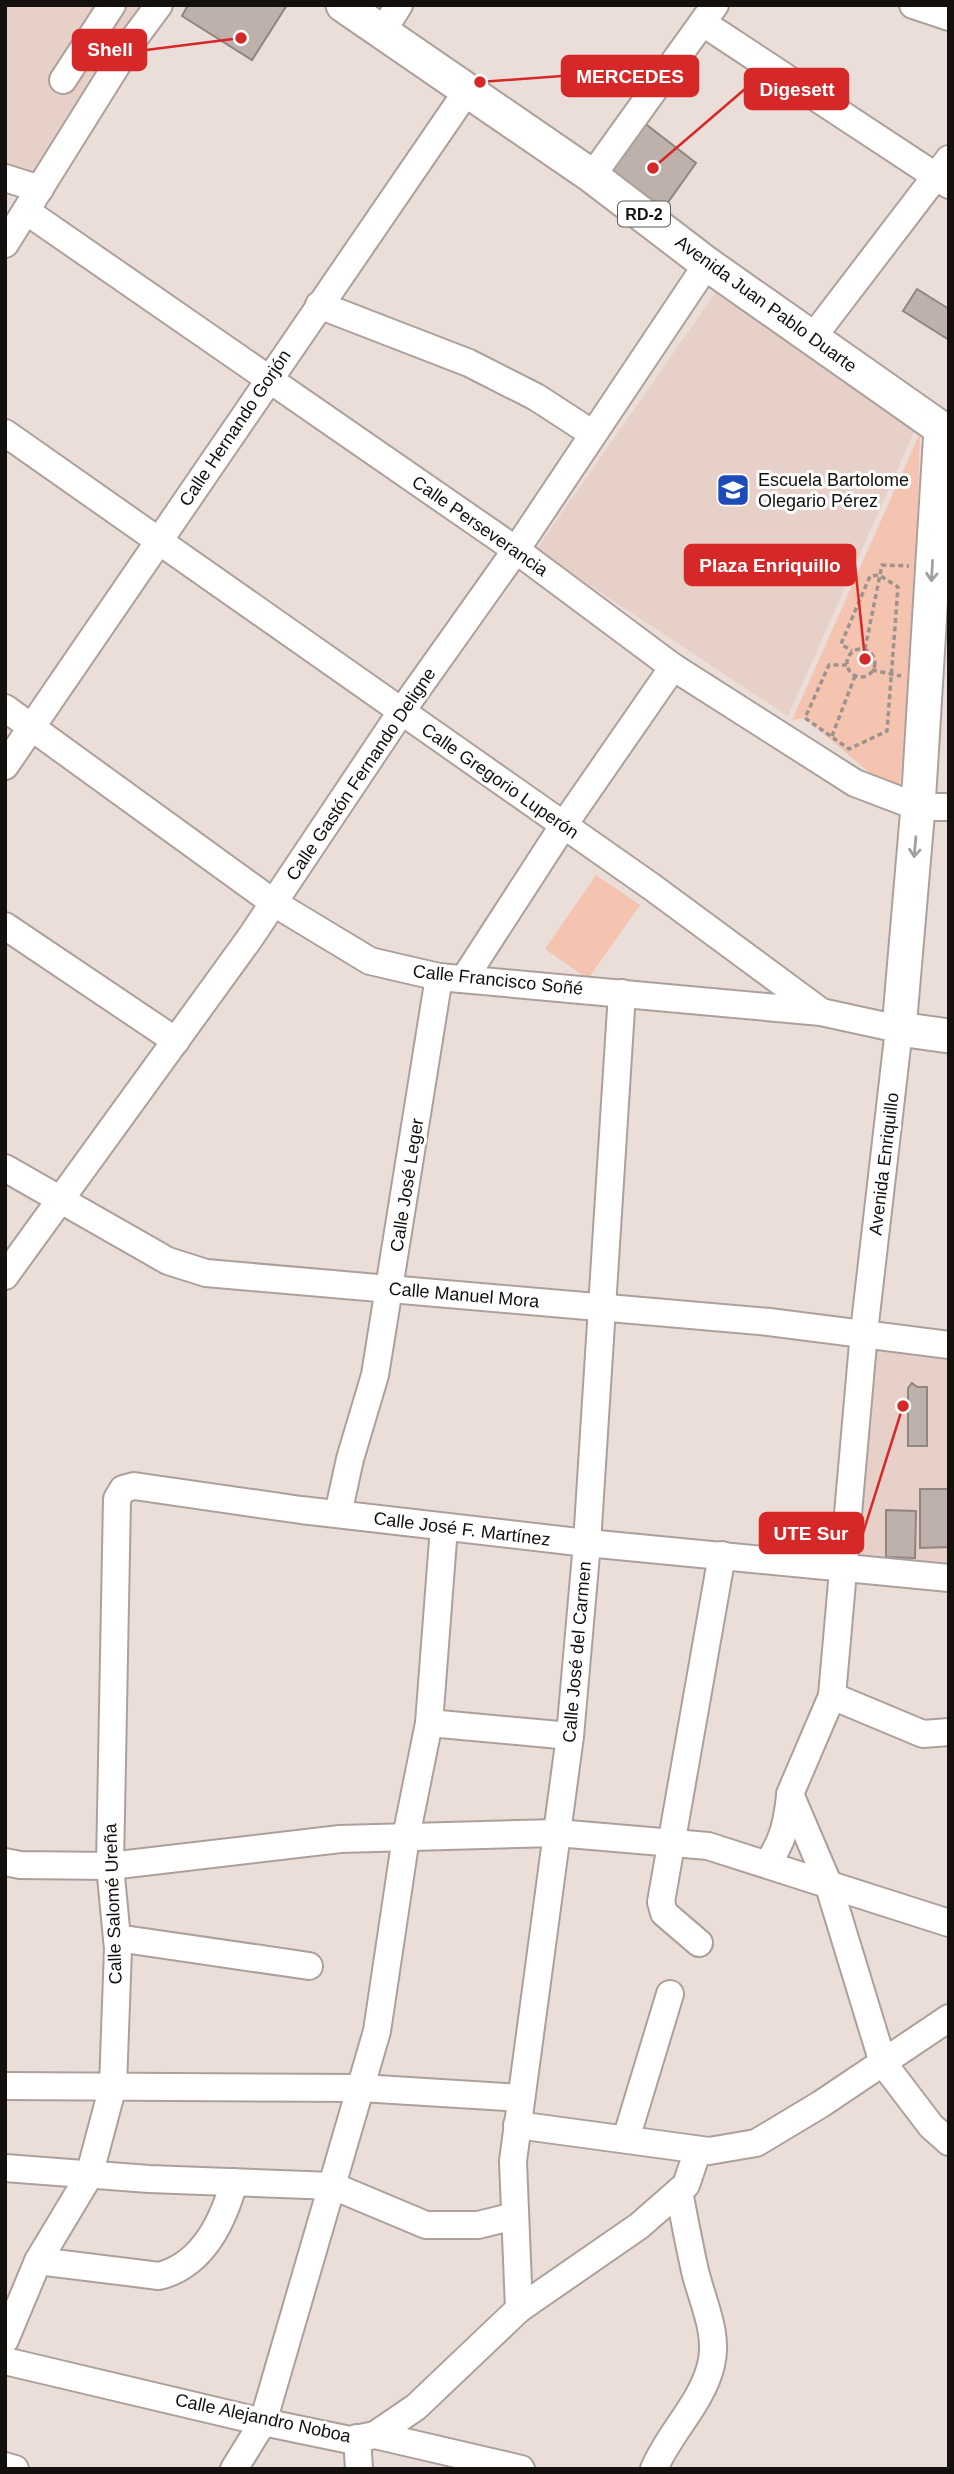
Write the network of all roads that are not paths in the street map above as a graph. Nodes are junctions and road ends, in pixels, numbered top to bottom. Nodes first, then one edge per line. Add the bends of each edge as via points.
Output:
1 (112, 5) edge
2 (159, 5) edge
3 (343, 5) edge
4 (913, 5) edge
5 (709, 14) edge
6 (949, 17) edge
7 (390, 19) edge
8 (63, 80) dead end
9 (467, 90) junction
10 (944, 173) edge
11 (593, 176) junction
12 (5, 178) edge
13 (33, 200) junction
14 (5, 244) edge
15 (706, 264) junction
16 (319, 305) junction
17 (813, 337) junction
18 (268, 378) junction
19 (945, 432) edge
20 (5, 433) edge
21 (593, 434) junction
22 (942, 515) edge
23 (158, 541) junction
24 (516, 550) junction
25 (673, 667) junction
26 (5, 708) edge
27 (401, 712) junction
28 (32, 728) junction
29 (5, 766) edge
30 (933, 807) edge
31 (564, 826) junction
32 (274, 903) junction
33 (5, 926) edge
34 (452, 978) junction
35 (621, 993) junction
36 (821, 1012) junction
37 (900, 1029) junction
38 (949, 1036) edge
39 (176, 1041) junction
40 (5, 1168) edge
41 (62, 1198) junction
42 (5, 1276) edge
43 (391, 1289) junction
44 (601, 1307) junction
45 (864, 1332) junction
46 (949, 1345) edge
47 (123, 1489) joint
48 (338, 1514) junction
49 (444, 1527) junction
50 (587, 1543) junction
51 (722, 1555) junction
52 (844, 1566) junction
53 (949, 1578) edge
54 (832, 1696) junction
55 (429, 1723) junction
56 (949, 1732) edge
57 (570, 1736) junction
58 (790, 1794) junction
59 (556, 1833) junction
60 (406, 1837) junction
61 (673, 1843) junction
62 (5, 1862) edge
63 (767, 1864) junction
64 (110, 1866) junction
65 (828, 1883) junction
66 (949, 1923) edge
67 (117, 1938) junction
68 (699, 1943) dead end
69 (309, 1966) dead end
70 (670, 1994) dead end
71 (949, 2018) edge
72 (883, 2063) junction
73 (5, 2085) edge
74 (113, 2086) junction
75 (361, 2088) junction
76 (521, 2098) junction
77 (517, 2125) junction
78 (626, 2139) junction
79 (949, 2142) edge
80 (698, 2150) junction
81 (5, 2168) edge
82 (89, 2176) junction
83 (234, 2182) junction
84 (333, 2186) junction
85 (679, 2191) junction
86 (515, 2216) junction
87 (38, 2261) junction
88 (519, 2309) junction
89 (5, 2340) edge
90 (5, 2361) edge
91 (263, 2422) junction
92 (366, 2437) junction
93 (5, 2466) edge
94 (15, 2469) edge
95 (234, 2469) edge
96 (359, 2469) edge
97 (521, 2469) edge
98 (654, 2469) edge

1 - 8 street
2 - 13 street
3 - 7 main road, Avenida Juan Pablo Duarte / RD-2
4 - 6 street
5 - 10 street
5 - 11 street
7 - 9 main road, Avenida Juan Pablo Duarte / RD-2
9 - 11 main road, Avenida Juan Pablo Duarte / RD-2
9 - 16 street, Calle Hernando Gorjón
10 - 17 street
11 - 15 main road, Avenida Juan Pablo Duarte / RD-2
12 - 13 street, Calle Perseverancia
13 - 14 street
13 - 18 street, Calle Perseverancia
15 - 17 main road, Avenida Juan Pablo Duarte / RD-2
15 - 21 street, Calle Gastón Fernando Deligne
16 - 18 street, Calle Hernando Gorjón
16 - 21 street via 470,363 537,397
17 - 19 main road, Avenida Juan Pablo Duarte / RD-2
18 - 23 street, Calle Hernando Gorjón
18 - 24 street, Calle Perseverancia
19 - 22 main road, Avenida Enriquillo / RD-2
20 - 23 street, Calle Gregorio Luperón
21 - 24 street, Calle Gastón Fernando Deligne
22 -> 30 main road, Avenida Enriquillo / RD-2
23 - 27 street, Calle Gregorio Luperón
23 - 28 street, Calle Hernando Gorjón
24 - 25 street, Calle Perseverancia
24 - 27 street, Calle Gastón Fernando Deligne
25 - 30 street, Calle Perseverancia via 855,783
25 - 31 street, Calle José Leger
26 - 28 street, Calle Francisco Soñé
27 - 31 street, Calle Gregorio Luperón
27 - 32 street, Calle Gastón Fernando Deligne
28 - 29 street, Calle Hernando Gorjón
28 - 32 street, Calle Francisco Soñé
30 -> 37 main road, Avenida Enriquillo / RD-2
31 - 34 street, Calle José Leger
31 - 36 street, Calle Gregorio Luperón
32 - 34 street, Calle Francisco Soñé via 370,961
32 - 39 street, Calle Gastón Fernando Deligne
33 - 39 street
34 - 35 street, Calle Francisco Soñé
34 - 43 street, Calle José Leger
35 - 36 street, Calle Francisco Soñé
35 - 44 street, Calle José del Carmen
36 - 37 street, Calle Francisco Soñé
37 - 38 main road
37 - 45 street, Avenida Enriquillo
39 - 41 street, Calle Gastón Fernando Deligne
40 - 41 street, Calle Manuel Mora
41 - 42 street, Calle Gastón Fernando Deligne
41 - 43 street, Calle Manuel Mora via 168,1261 206,1273
43 - 44 street, Calle Manuel Mora
43 - 48 street, Calle José Leger via 375,1375
44 - 45 street, Calle Manuel Mora
44 - 50 street, Calle José del Carmen
45 - 46 street, Calle Manuel Mora
45 - 52 street, Avenida Enriquillo
47 - 48 street, Calle José F. Martínez via 134,1486
47 - 64 street, Calle Salomé Ureña via 117,1499
48 - 49 street, Calle José F. Martínez
49 - 50 street, Calle José F. Martínez
49 - 55 street
50 - 51 street, Calle José F. Martínez
50 - 57 street, Calle José del Carmen
51 - 52 street, Calle José F. Martínez
51 - 61 street
52 - 53 street, Calle José F. Martínez
52 - 54 street, Avenida Enriquillo
54 - 56 street via 923,1734
54 - 58 street, Avenida Enriquillo
55 - 57 street
55 - 60 street
57 - 59 street, Calle José del Carmen
58 - 63 street, Avenida Enriquillo via 787,1826
58 - 65 street
59 - 60 street
59 - 61 street
59 - 76 street, Calle José del Carmen
60 - 64 street via 340,1839
60 - 75 street via 377,2031
61 - 63 street via 708,1846
61 - 68 street via 661,1902 664,1913
62 - 64 street
63 - 65 street
64 - 67 street, Calle Salomé Ureña
65 - 66 street
65 - 72 street
67 - 69 street
67 - 74 street, Calle Salomé Ureña
70 - 78 street
71 - 72 street
72 - 79 street via 931,2126
72 - 80 street via 756,2143
73 - 74 street
74 - 75 street
74 - 82 street, Calle Salomé Ureña
75 - 76 street
75 - 84 street
76 - 77 street, Calle José del Carmen
77 - 78 street
77 - 86 street, Calle José del Carmen
78 - 80 street
80 - 85 street via 686,2185
81 - 82 street
82 - 83 street
82 - 87 street, Calle Salomé Ureña
83 - 84 street
83 - 87 street via 213,2238 172,2273 159,2276
84 - 86 street via 426,2225 478,2225
84 - 91 street
85 - 88 street via 639,2227
85 - 98 street via 711,2325 711,2365
86 - 88 street, Calle José del Carmen
87 - 89 street, Calle Salomé Ureña
88 - 92 street via 416,2407
90 - 91 street, Calle Alejandro Noboa
91 - 92 street, Calle Alejandro Noboa
91 - 95 street
92 - 96 street
92 - 97 street, Calle Alejandro Noboa
93 - 94 street

